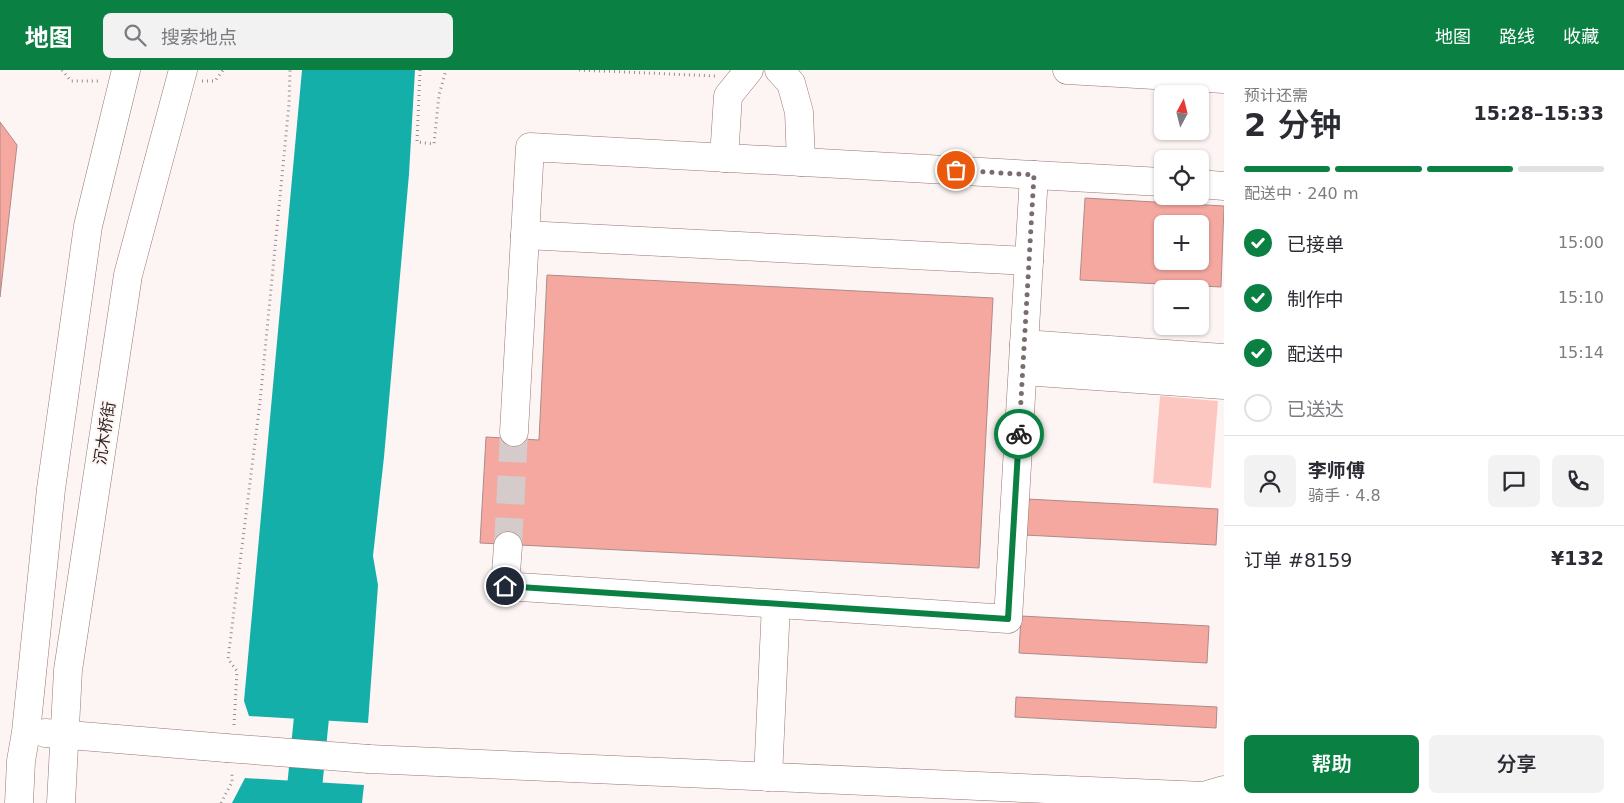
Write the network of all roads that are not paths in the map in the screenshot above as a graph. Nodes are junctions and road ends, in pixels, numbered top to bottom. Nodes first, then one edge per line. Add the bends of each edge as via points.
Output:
1 (126, 70) edge
2 (183, 70) edge
3 (779, 70) edge
4 (1067, 70) edge
5 (746, 74) edge
6 (1224, 79) edge
7 (724, 158) junction
8 (801, 162) junction
9 (1034, 175) junction
10 (1154, 182) edge
11 (1209, 185) edge
12 (1224, 186) edge
13 (525, 235) junction
14 (1029, 261) junction
15 (1024, 344) junction
16 (1224, 358) edge
17 (1023, 371) junction
18 (1224, 385) edge
19 (514, 432) tunnel mouth
20 (508, 546) tunnel mouth
21 (776, 604) junction
22 (26, 732) junction
23 (64, 733) junction
24 (768, 776) junction
25 (1224, 790) edge
26 (19, 803) edge
27 (61, 803) edge

1 - 22 street via 88,226 51,489
2 - 23 street, 沉木桥街 via 128,275 68,670
3 - 8 street via 791,83 799,112
4 - 6 street
5 - 7 street via 728,96
7 - 8 street
7 - 13 street via 530,147
8 - 9 street
9 - 10 street
9 - 14 street
11 - 12 street
13 - 14 street
13 - 19 street
14 - 15 street
15 - 16 street
15 - 17 street
17 - 18 street
17 - 21 street via 1008,619
20 - 21 street via 505,586
21 - 24 street
22 - 23 street
22 - 26 street
23 - 24 street, bridge via 369,758
23 - 27 street, 沉木桥街
24 - 25 street via 1204,796

